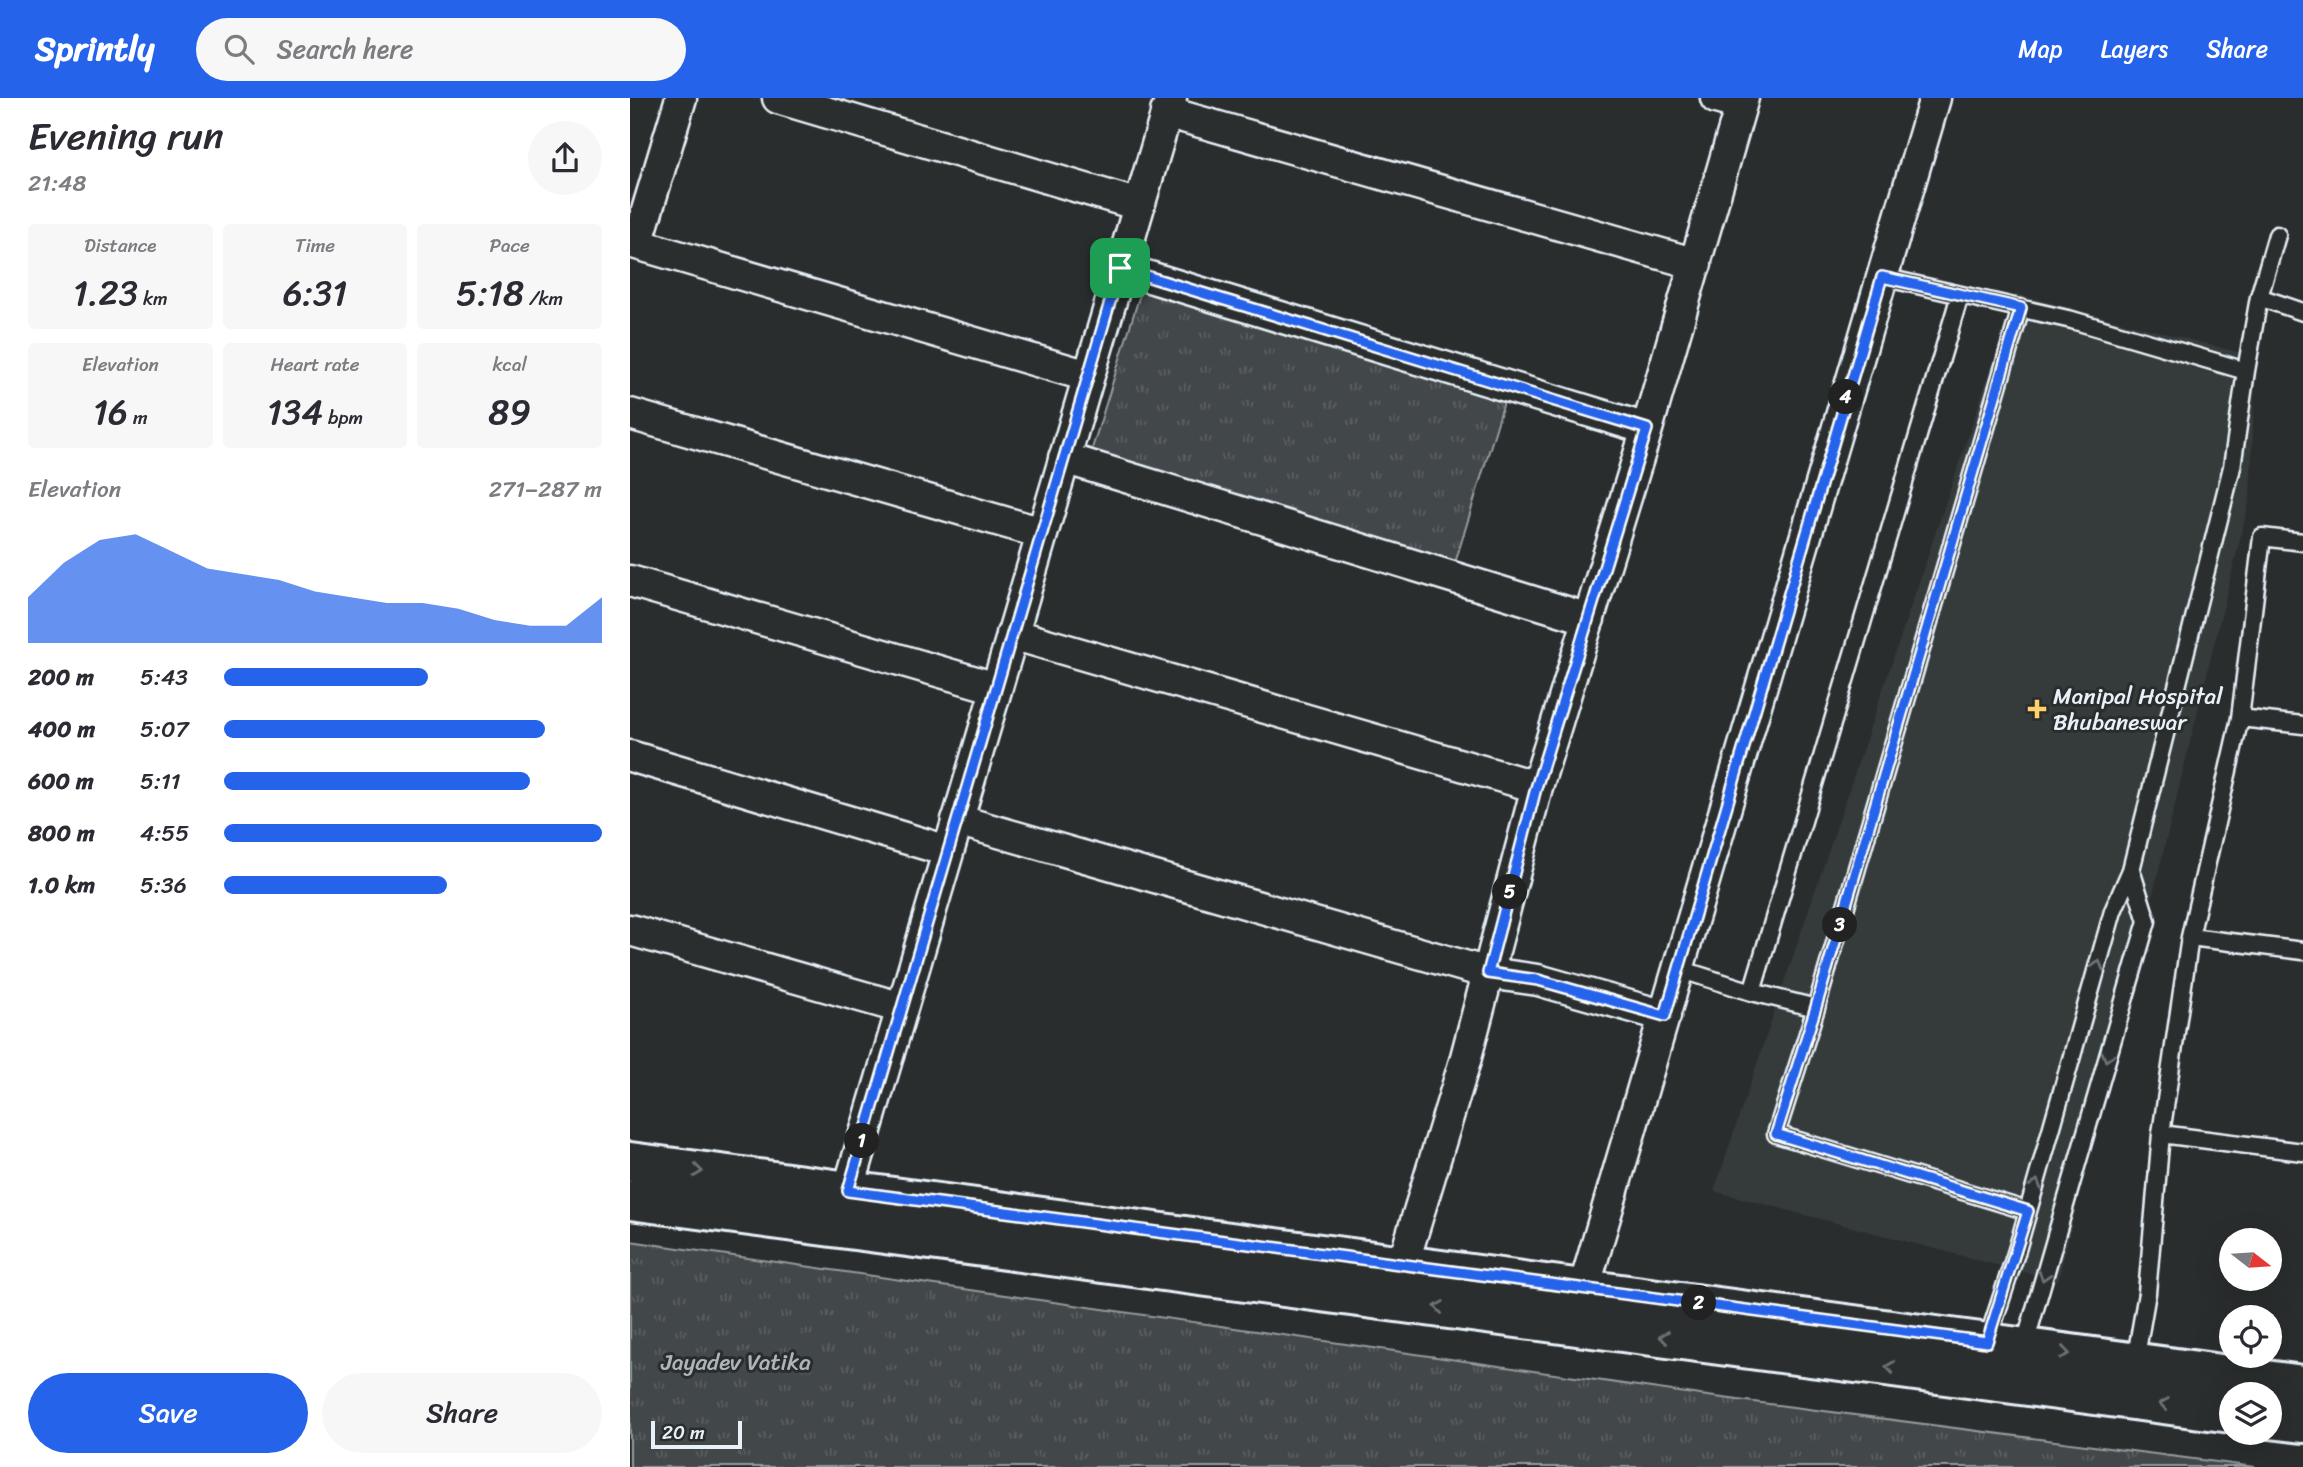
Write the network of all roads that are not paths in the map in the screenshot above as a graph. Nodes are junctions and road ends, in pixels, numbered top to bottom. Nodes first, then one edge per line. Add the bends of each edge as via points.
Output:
1 (681, 98) edge
2 (778, 98) edge
3 (1935, 98) edge
4 (1733, 100) edge
5 (1168, 105) edge
6 (1139, 205) junction
7 (2277, 235) dead end
8 (633, 243) edge
9 (1696, 264) junction
10 (1120, 268) junction
11 (1882, 277) junction
12 (1960, 295) junction
13 (2259, 296) junction
14 (2021, 308) junction
15 (2303, 312) edge
16 (2246, 371) junction
17 (1088, 376) junction
18 (630, 414) edge
19 (1647, 429) junction
20 (1064, 458) junction
21 (1042, 533) junction
22 (2303, 542) edge
23 (630, 581) edge
24 (1589, 619) junction
25 (1012, 635) junction
26 (996, 688) junction
27 (2240, 718) junction
28 (2303, 725) edge
29 (630, 756) edge
30 (1536, 788) junction
31 (957, 820) junction
32 (948, 851) junction
33 (2131, 870) junction
34 (630, 930) edge
35 (2190, 937) junction
36 (2303, 951) edge
37 (1679, 969) junction
38 (1488, 973) junction
39 (1752, 992) junction
40 (1816, 1007) junction
41 (902, 1008) junction
42 (1665, 1016) junction
43 (2161, 1134) junction
44 (2303, 1152) edge
45 (630, 1162) edge
46 (848, 1191) junction
47 (630, 1200) edge
48 (2028, 1211) junction
49 (1403, 1264) junction
50 (1584, 1288) junction
51 (1945, 1337) junction
52 (2005, 1345) junction
53 (2135, 1362) junction
54 (1939, 1374) junction
55 (2303, 1385) edge
56 (2219, 1411) edge
57 (2282, 1420) edge
58 (2303, 1423) edge

1 - 8 street
2 - 6 street
3 - 11 street
4 - 9 street
5 - 6 street
5 - 9 street
6 - 10 street
7 - 13 lane
8 - 17 street
9 - 19 street
10 - 17 street
10 - 19 street
11 - 12 lane
11 - 37 street
12 - 14 lane
12 - 39 lane
13 - 15 lane
13 - 16 lane
14 - 16 lane
14 - 40 lane
16 - 33 lane via 2232,467
17 - 20 street
18 - 21 street
19 - 24 street
20 - 21 street
20 - 24 street
21 - 25 street
22 - 27 lane via 2262,537
23 - 26 street
24 - 30 street
25 - 26 street
25 - 30 street
26 - 31 street
27 - 28 lane
27 - 35 lane
29 - 32 street
30 - 38 street
31 - 32 street
31 - 38 street
32 - 41 street
48 -> 33 lane via 2113,911
33 -> 52 lane via 2147,921
34 - 41 street
35 - 36 lane
35 - 43 lane
37 - 39 lane
37 - 42 street
38 - 42 street via 1538,980
38 - 49 street
39 - 40 lane
40 - 48 lane via 1776,1134
41 - 46 street
42 - 50 street
43 - 44 lane
43 - 53 lane via 2147,1293
45 -> 46 street
46 - 49 street
54 -> 47 street
48 - 52 lane
49 - 50 street
50 - 51 street
51 - 52 street
51 - 54 street
52 -> 53 street
53 - 55 street
56 -> 54 street
57 - 58 street

